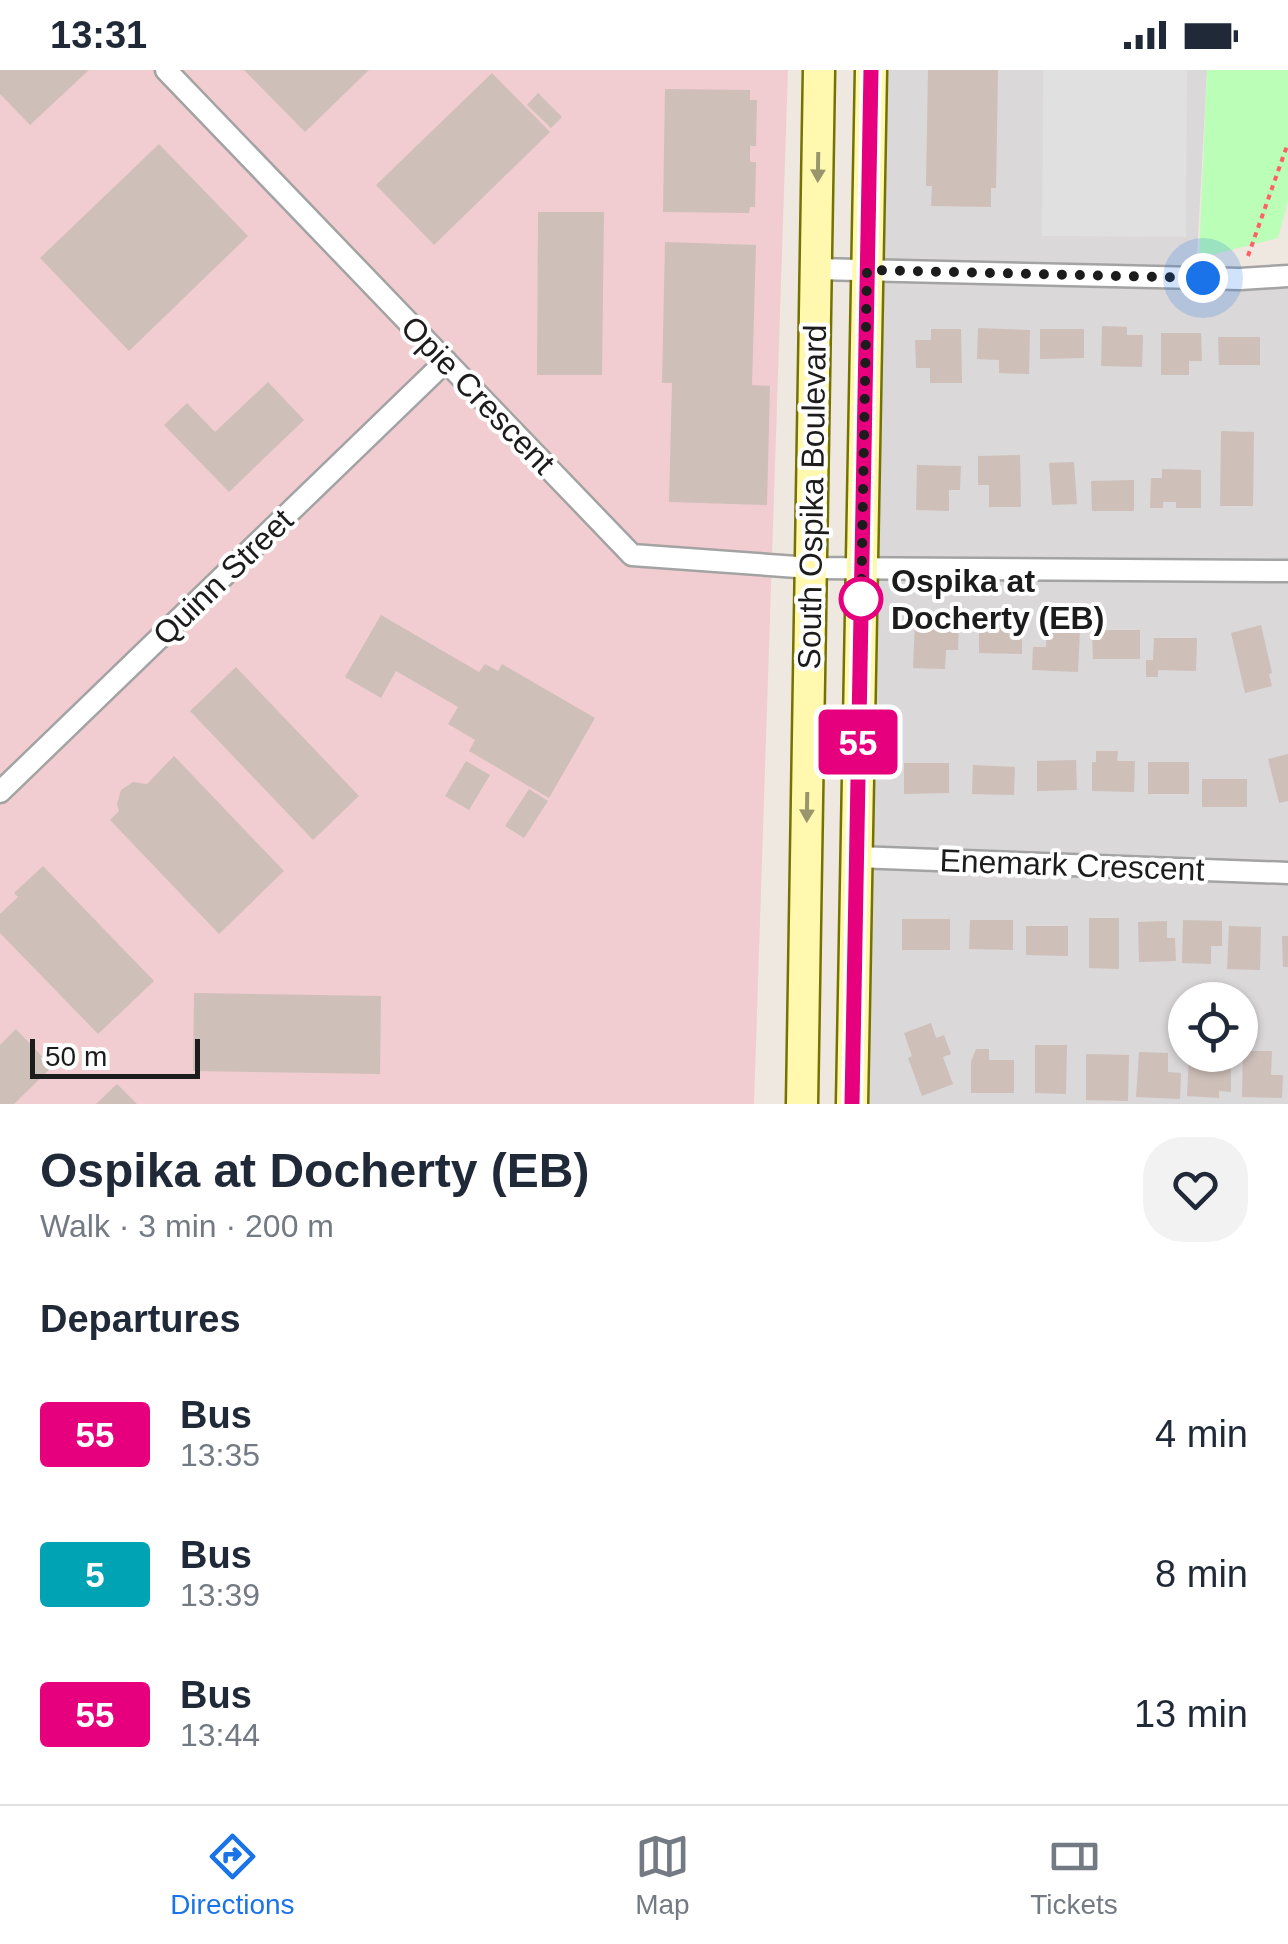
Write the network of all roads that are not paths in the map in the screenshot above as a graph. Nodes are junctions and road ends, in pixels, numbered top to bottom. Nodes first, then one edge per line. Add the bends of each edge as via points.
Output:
1 (166, 70) edge
2 (819, 70) edge
3 (871, 70) edge
4 (816, 270) junction
5 (867, 270) junction
6 (1288, 276) edge
7 (446, 361) junction
8 (811, 568) junction
9 (861, 568) junction
10 (1288, 571) edge
11 (0, 792) edge
12 (856, 856) junction
13 (1288, 872) edge
14 (802, 1104) edge
15 (852, 1104) edge

1 - 7 street, Opie Crescent
2 -> 4 main road, South Ospika Boulevard
3 - 5 main road, South Ospika Boulevard
4 - 5 street
4 - 8 main road, South Ospika Boulevard
5 - 6 street
5 - 9 main road, South Ospika Boulevard
7 - 8 street, Opie Crescent via 632,555
7 - 11 street, Quinn Street
8 - 9 street, Opie Crescent
8 -> 14 main road, South Ospika Boulevard
9 - 10 street, Opie Crescent
9 - 12 main road, South Ospika Boulevard
12 - 13 street, Enemark Crescent
12 - 15 main road, South Ospika Boulevard

